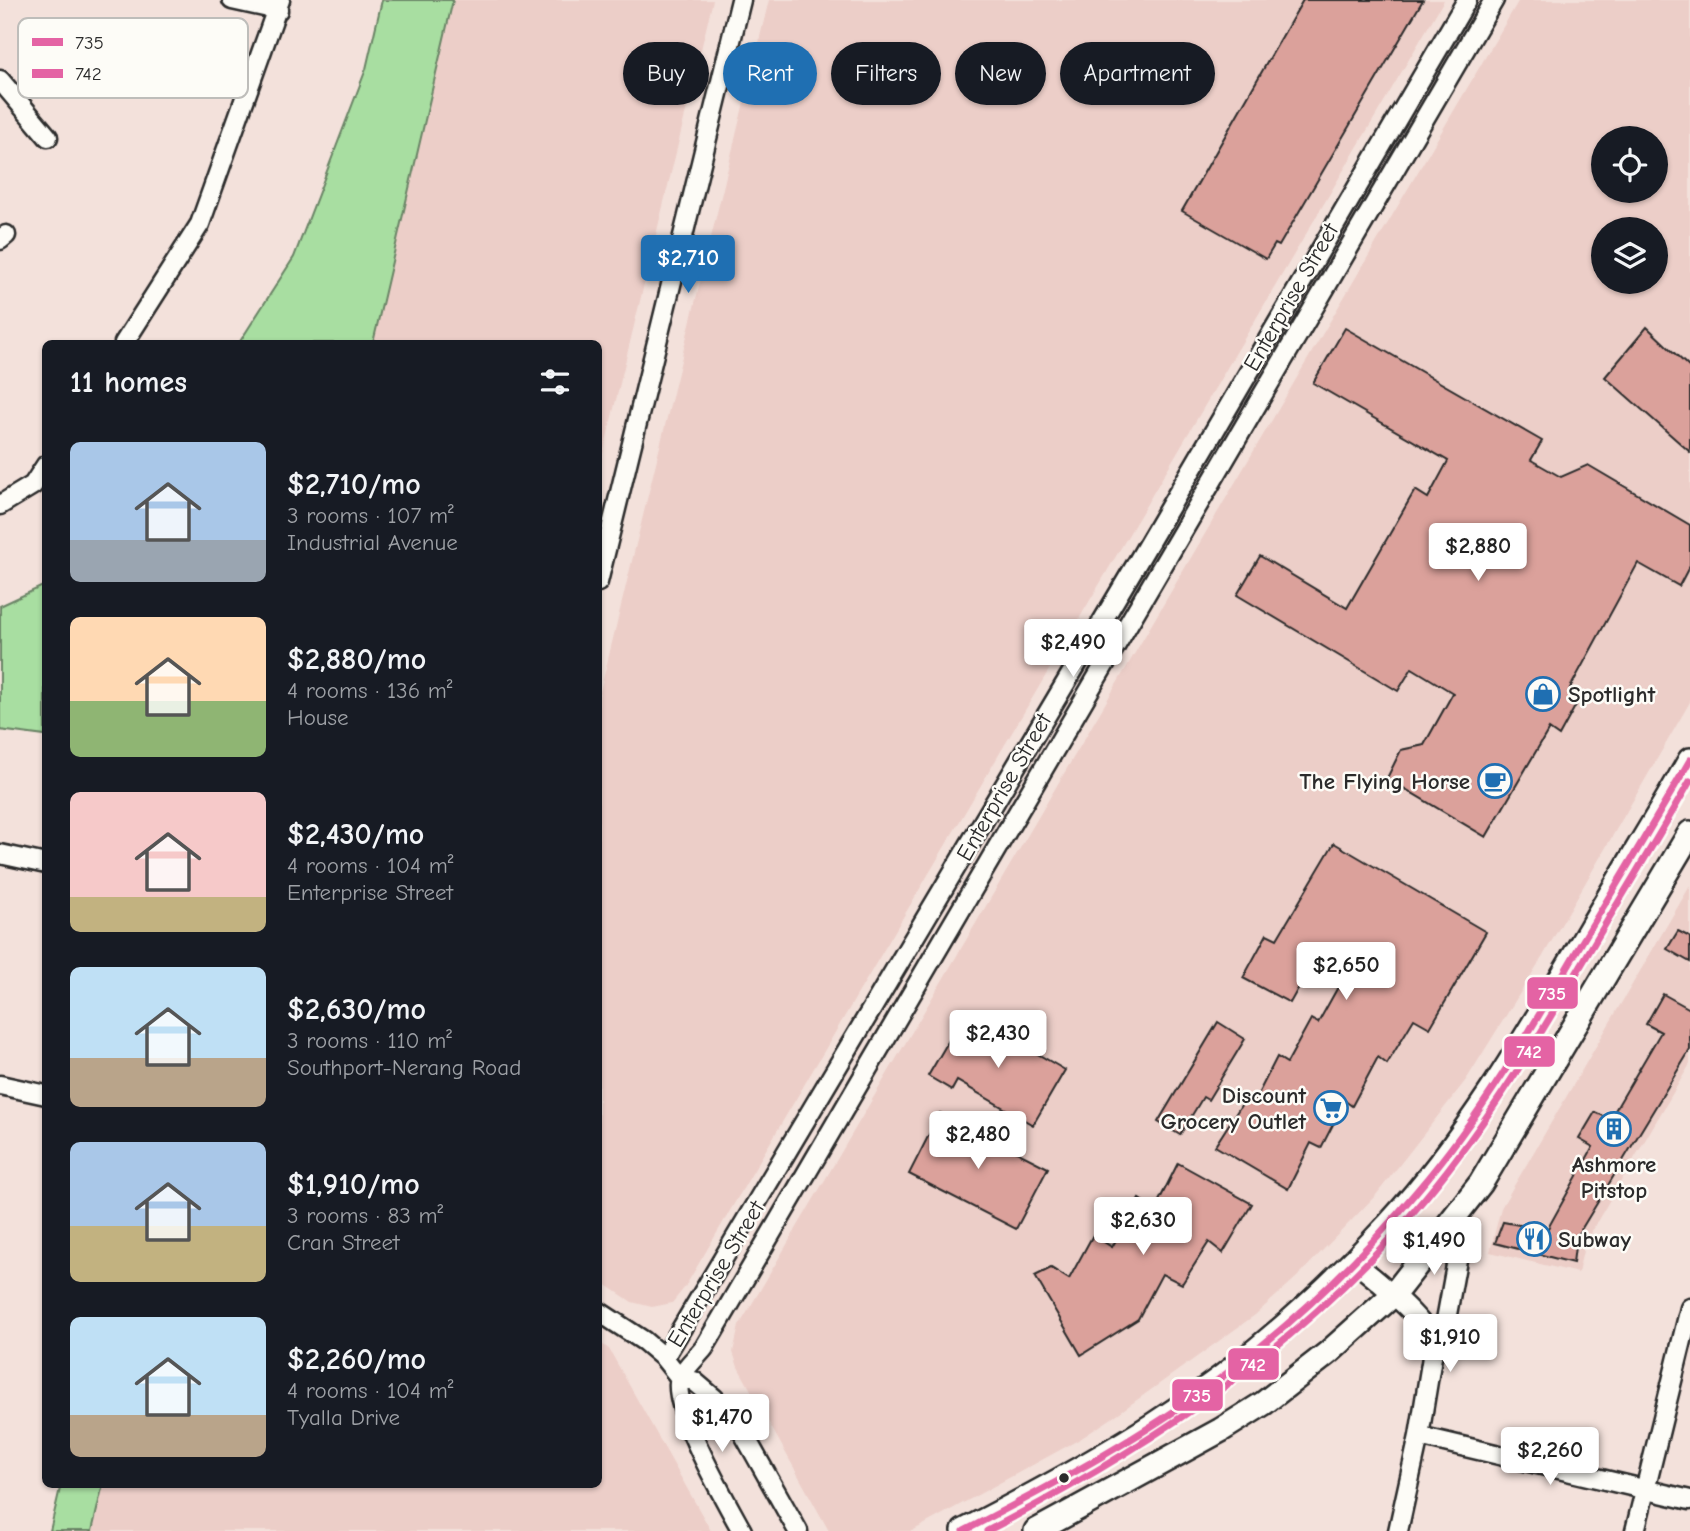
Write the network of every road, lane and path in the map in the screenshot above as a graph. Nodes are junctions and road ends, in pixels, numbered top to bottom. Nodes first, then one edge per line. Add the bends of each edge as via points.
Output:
1 (232, 0) edge
2 (741, 0) edge
3 (1467, 0) edge
4 (1493, 0) edge
5 (279, 5) edge
6 (0, 80) edge
7 (248, 91) edge
8 (245, 98) edge
9 (48, 137) dead end
10 (126, 340) edge
11 (42, 471) edge
12 (0, 505) edge
13 (602, 566) edge
14 (1690, 760) edge
15 (1690, 833) edge
16 (0, 854) edge
17 (42, 863) edge
18 (0, 1085) edge
19 (42, 1094) edge
20 (1452, 1220) junction
21 (1353, 1261) junction
22 (1394, 1294) junction
23 (1690, 1308) edge
24 (602, 1314) edge
25 (1433, 1338) junction
26 (664, 1358) junction
27 (680, 1378) junction
28 (1419, 1436) junction
29 (1646, 1490) junction
30 (1690, 1500) edge
31 (742, 1531) edge
32 (798, 1531) edge
33 (964, 1531) edge
34 (1036, 1531) edge
35 (1398, 1531) edge
36 (1635, 1531) edge

1 - 5 street
2 - 13 street
3 - 26 street, Enterprise Street
4 - 27 street, Enterprise Street via 704,1348
5 - 7 street
6 - 9 street
8 - 10 street via 200,224
11 - 12 street via 33,485
14 - 21 main road via 1519,1049 1442,1159
15 - 20 main road via 1481,1183
16 - 17 street
18 - 19 street
20 - 22 main road
20 - 25 street via 1459,1249 1446,1320
21 - 22 street
21 - 33 main road via 1240,1362 1154,1424
22 - 25 street
22 - 34 main road via 1265,1403
23 - 29 street
24 - 26 street
25 - 28 street via 1434,1356
26 - 27 street
27 - 31 street via 680,1395 699,1451
27 - 32 street via 694,1381 738,1424
28 - 29 street
28 - 35 street
29 - 30 street
29 - 36 street

